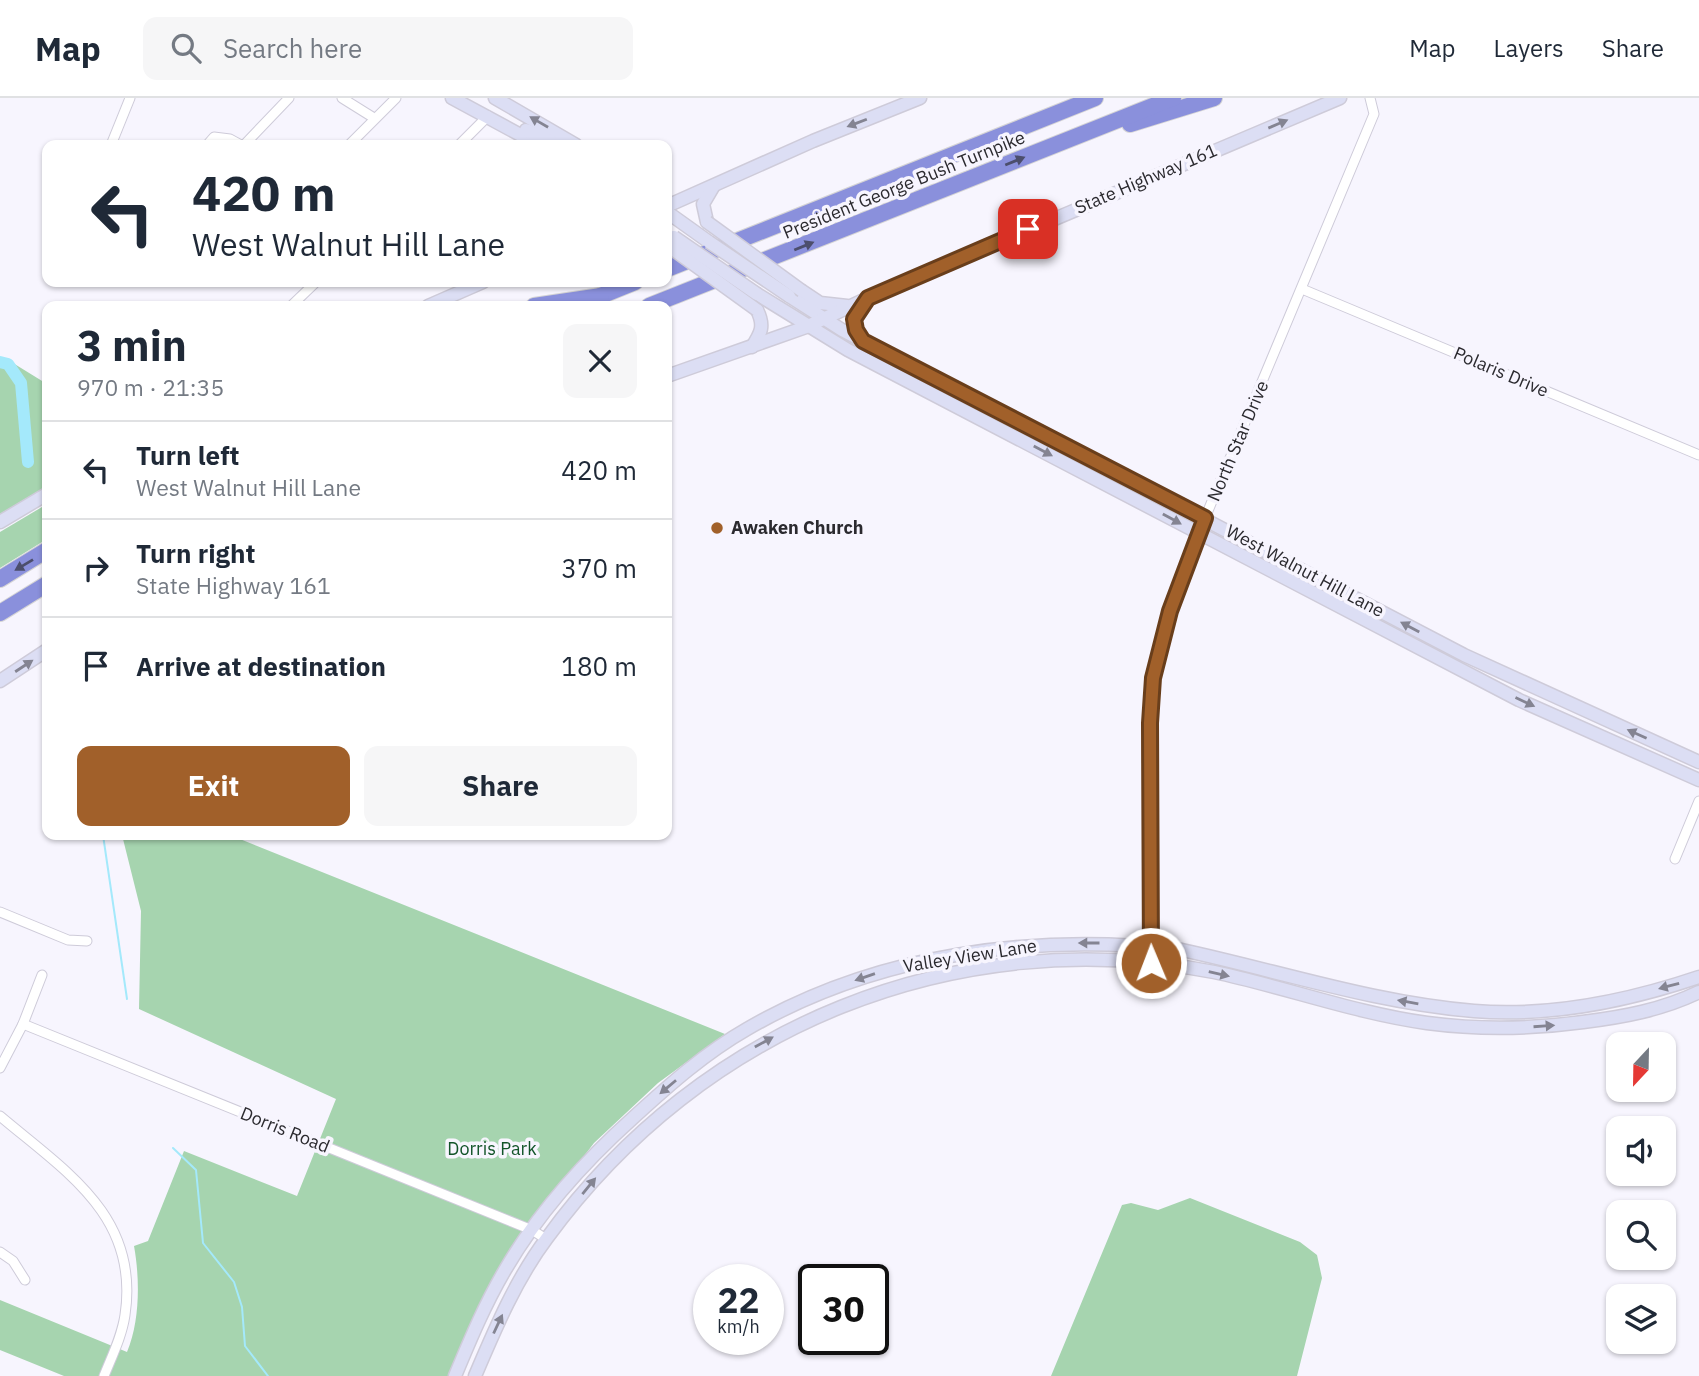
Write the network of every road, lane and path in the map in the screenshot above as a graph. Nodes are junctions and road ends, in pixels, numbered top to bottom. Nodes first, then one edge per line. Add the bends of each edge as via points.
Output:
1 (130, 98) edge
2 (289, 98) edge
3 (342, 98) edge
4 (396, 98) edge
5 (452, 98) edge
6 (495, 98) edge
7 (920, 98) edge
8 (1084, 98) edge
9 (1095, 98) edge
10 (1173, 98) edge
11 (1214, 98) edge
12 (1340, 98) edge
13 (1370, 98) edge
14 (1060, 112) junction
15 (488, 116) junction
16 (374, 118) junction
17 (509, 127) junction
18 (1070, 139) junction
19 (113, 140) edge
20 (211, 140) edge
21 (232, 140) edge
22 (247, 140) edge
23 (354, 140) edge
24 (464, 140) edge
25 (531, 140) edge
26 (554, 140) edge
27 (560, 140) edge
28 (713, 186) junction
29 (672, 204) edge
30 (672, 216) edge
31 (672, 240) edge
32 (672, 240) edge
33 (672, 267) edge
34 (311, 287) edge
35 (472, 287) edge
36 (623, 287) edge
37 (1302, 289) junction
38 (601, 296) junction
39 (868, 298) junction
40 (298, 301) edge
41 (439, 301) edge
42 (568, 301) edge
43 (588, 301) edge
44 (662, 301) edge
45 (850, 306) junction
46 (824, 319) junction
47 (806, 327) junction
48 (863, 341) junction
49 (752, 347) junction
50 (672, 374) edge
51 (946, 384) junction
52 (939, 397) junction
53 (1699, 455) edge
54 (42, 497) edge
55 (1205, 518) junction
56 (0, 522) edge
57 (1199, 534) junction
58 (42, 554) edge
59 (0, 579) edge
60 (42, 587) edge
61 (1352, 596) junction
62 (1345, 610) junction
63 (0, 613) edge
64 (42, 653) edge
65 (1471, 658) junction
66 (1464, 671) junction
67 (0, 681) edge
68 (1699, 762) edge
69 (1699, 780) edge
70 (1699, 801) edge
71 (1675, 859) dead end
72 (0, 912) edge
73 (87, 941) dead end
74 (1150, 946) junction
75 (1151, 963) junction
76 (42, 975) dead end
77 (1699, 977) edge
78 (1699, 992) edge
79 (23, 1024) junction
80 (0, 1068) edge
81 (0, 1116) edge
82 (532, 1230) junction
83 (546, 1239) junction
84 (0, 1252) edge
85 (24, 1280) dead end
86 (104, 1376) edge
87 (455, 1376) edge
88 (475, 1376) edge

1 - 19 street
2 - 22 street
3 - 16 street
4 - 16 street
5 - 15 main road
27 -> 6 main road
7 -> 28 main road
8 - 14 highway
9 - 14 highway, President George Bush Turnpike
10 - 18 highway, President George Bush Turnpike
11 - 18 highway
39 -> 12 main road, State Highway 161
13 - 37 street, North Star Drive via 1374,114
14 - 33 highway, President George Bush Turnpike
15 - 17 main road
15 - 24 street
16 - 23 street
17 - 25 main road
17 - 26 main road
44 -> 18 highway, President George Bush Turnpike
20 - 21 street
28 - 29 main road
28 - 45 main road, bridge via 703,204 707,222 820,303
30 - 46 main road, West Walnut Hill Lane, bridge
31 - 47 main road, West Walnut Hill Lane, bridge
32 - 49 main road, bridge via 757,310 762,332
34 - 40 street
35 - 41 main road
36 - 38 highway
37 - 53 street, Polaris Drive
37 - 55 street, North Star Drive
38 - 42 highway
38 - 43 highway
39 - 45 main road, State Highway 161
39 - 48 main road via 854,319
45 - 46 main road, State Highway 161
46 - 47 main road, State Highway 161
46 - 48 main road, West Walnut Hill Lane
47 - 49 main road, State Highway 161
47 - 52 main road, West Walnut Hill Lane
48 - 51 main road, West Walnut Hill Lane
49 - 50 main road, State Highway 161
51 - 52 main road
51 - 55 main road, West Walnut Hill Lane
52 -> 57 main road, West Walnut Hill Lane
54 - 56 main road
55 - 57 street, North Star Drive
55 - 61 main road, West Walnut Hill Lane
57 - 62 main road, West Walnut Hill Lane
57 - 74 street, North Star Drive via 1170,611 1153,678
58 -> 59 highway
60 - 63 highway
61 - 62 main road
65 -> 61 main road, West Walnut Hill Lane
62 - 66 main road, West Walnut Hill Lane
67 -> 64 main road
65 - 66 main road
68 -> 65 main road, West Walnut Hill Lane
66 -> 69 main road, West Walnut Hill Lane
70 - 71 street
72 - 73 street via 68,940
74 - 75 street, North Star Drive
77 -> 74 main road, Valley View Lane via 1578,1007 1476,1011 1388,999 1216,957
74 -> 82 main road, Valley View Lane via 1067,943 970,952 898,966 824,991 748,1028 710,1053 614,1135
75 -> 78 main road, Valley View Lane via 1214,972 1425,1022 1476,1028 1548,1027 1612,1018 1652,1010
83 -> 75 main road, Valley View Lane via 599,1174 657,1117 737,1058 807,1019 883,990 975,970 1065,961
76 - 79 street
79 - 80 street
79 - 82 street, Dorris Road
81 - 86 street via 90,1192 118,1239 125,1265 125,1314
82 - 83 street, Dorris Road
82 - 87 main road, Valley View Lane via 482,1312
88 -> 83 main road, Valley View Lane via 501,1317
84 - 85 street via 13,1261

